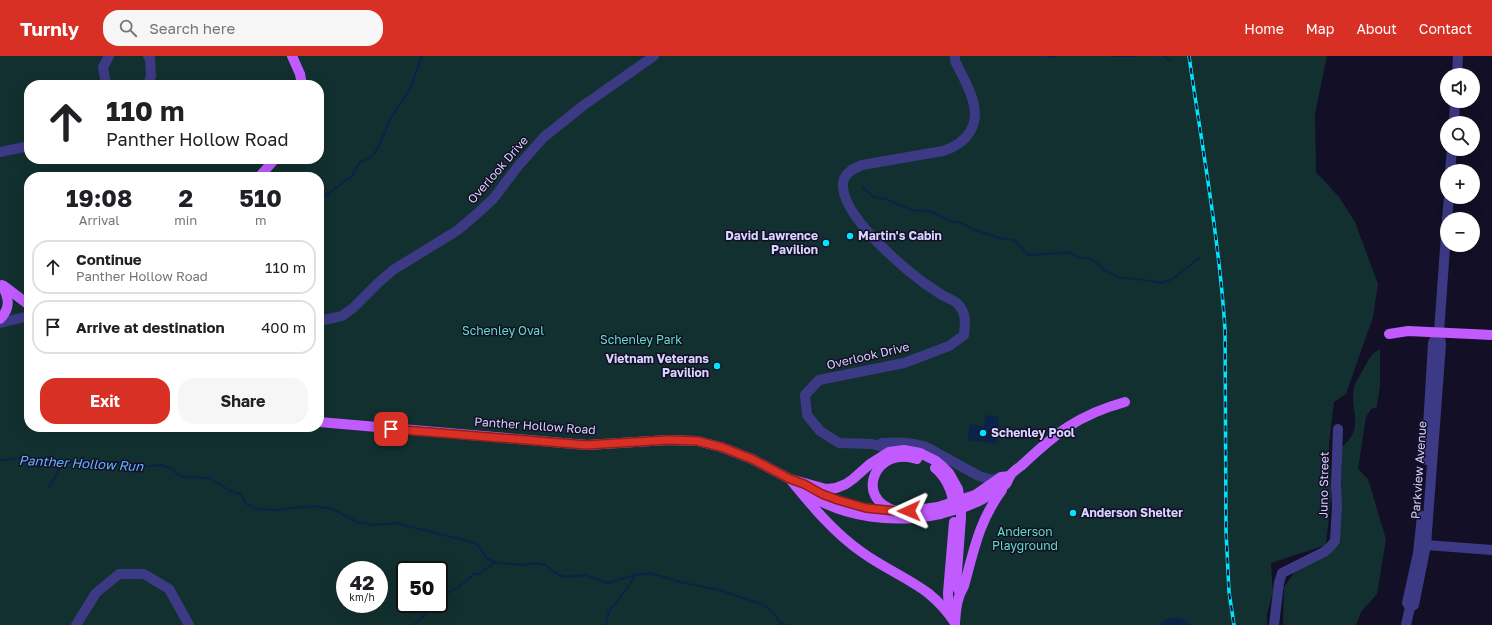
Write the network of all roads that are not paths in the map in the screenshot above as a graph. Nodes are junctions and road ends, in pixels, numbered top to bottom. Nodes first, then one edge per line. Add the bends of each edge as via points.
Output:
1 (109, 56) edge
2 (148, 56) edge
3 (292, 56) edge
4 (654, 56) edge
5 (955, 56) edge
6 (1458, 56) edge
7 (1457, 68) edge
8 (105, 80) edge
9 (150, 80) edge
10 (301, 80) edge
11 (24, 147) edge
12 (0, 152) edge
13 (271, 164) edge
14 (263, 172) edge
15 (1445, 252) edge
16 (1, 284) edge
17 (24, 302) edge
18 (24, 317) edge
19 (0, 319) edge
20 (324, 320) edge
21 (0, 323) edge
22 (1439, 332) junction
23 (1389, 334) dead end
24 (1492, 335) edge
25 (1125, 402) dead end
26 (324, 422) edge
27 (1338, 429) dead end
28 (872, 444) junction
29 (895, 450) junction
30 (1006, 479) junction
31 (801, 486) junction
32 (896, 511) junction
33 (939, 511) junction
34 (1426, 545) junction
35 (1492, 550) edge
36 (960, 592) junction
37 (948, 593) junction
38 (929, 594) junction
39 (1410, 607) junction
40 (949, 614) junction
41 (76, 625) edge
42 (189, 625) edge
43 (1274, 625) edge
44 (1406, 625) edge

1 - 8 street via 103,67
2 - 9 street
3 - 10 main road
4 - 20 street, Overlook Drive via 584,105 544,137 493,199 458,230 393,270 342,316
5 - 28 street, Overlook Drive via 974,106 973,123 965,138 953,148 943,151 862,165 853,169 843,182 844,196 857,219 889,254 942,295 958,303 966,316 964,336 949,346 904,364 819,380 805,395 807,415 820,431 839,443
6 - 7 street
11 - 12 street
13 - 14 main road
15 - 22 street, Parkview Avenue
16 - 17 main road
16 - 19 main road via 8,302 6,311
18 - 21 street
22 - 23 main road via 1408,331
22 - 24 main road
22 - 34 street, Parkview Avenue via 1441,344
22 - 39 street, Parkview Avenue via 1433,343 1423,514 1407,603
25 - 30 main road via 1096,411 1066,427
26 - 31 main road, Panther Hollow Road via 586,445 668,440 697,441 752,459
27 - 43 street, Juno Street via 1335,541 1324,552 1282,573
28 - 29 street, Overlook Drive
28 - 30 street, Overlook Drive via 917,444 979,476 992,480
29 - 31 main road via 884,454 853,479 836,488
29 - 36 main road via 912,451 929,457 949,473 958,489 961,507 956,585
30 - 33 main road, bridge via 976,498
30 - 36 main road via 981,526
31 - 32 main road via 853,505
31 - 33 main road via 814,499 865,516 882,519 920,518
31 - 38 main road via 844,539
32 - 33 main road
32 - 37 main road via 881,503 873,489 875,472 885,462 897,457 913,458 940,472 952,494 955,509
34 - 35 street
34 - 39 street, Parkview Avenue via 1414,605
36 - 37 main road
36 - 40 main road via 955,622
37 - 38 main road
37 - 40 main road
38 - 40 main road
39 - 44 street, Parkview Avenue
41 - 42 street via 96,593 119,574 144,574 169,589

